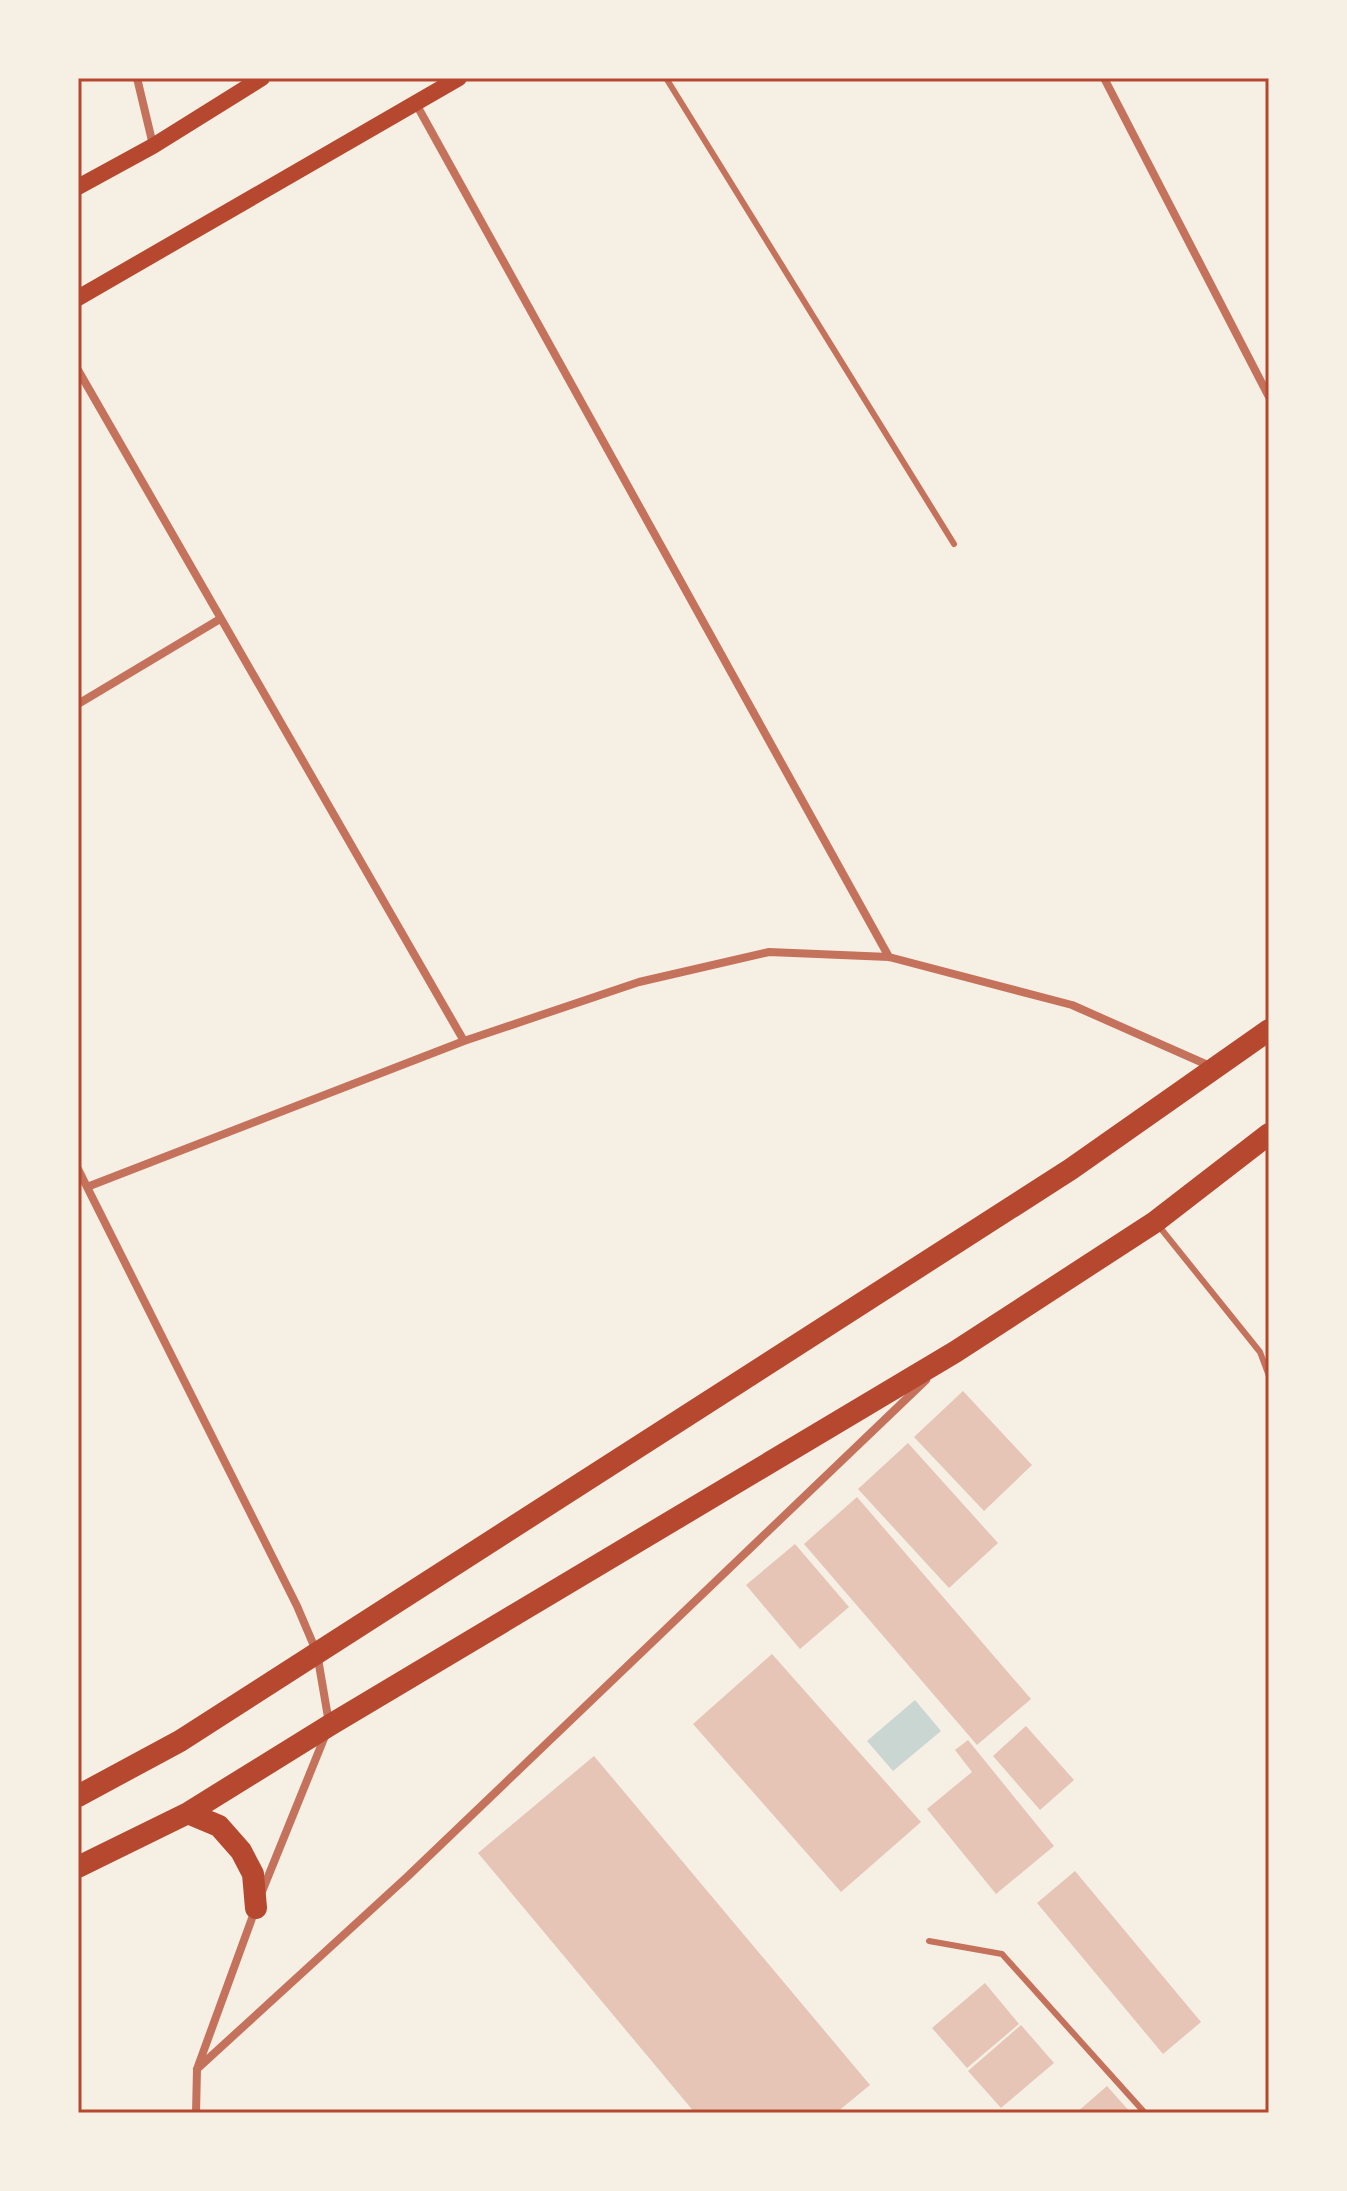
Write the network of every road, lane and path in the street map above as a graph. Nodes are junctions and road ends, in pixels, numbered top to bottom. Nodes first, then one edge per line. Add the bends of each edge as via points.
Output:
1 (137, 78) edge
2 (262, 78) edge
3 (459, 78) edge
4 (666, 78) edge
5 (1104, 78) edge
6 (415, 102) junction
7 (153, 146) junction
8 (78, 187) edge
9 (78, 298) edge
10 (78, 370) edge
11 (1269, 397) edge
12 (954, 544) dead end
13 (220, 619) junction
14 (78, 704) edge
15 (889, 957) junction
16 (1269, 1030) edge
17 (464, 1041) junction
18 (1215, 1067) junction
19 (1269, 1134) edge
20 (78, 1169) edge
21 (87, 1187) junction
22 (1155, 1222) junction
23 (955, 1352) junction
24 (1269, 1376) edge
25 (317, 1653) junction
26 (330, 1725) junction
27 (78, 1796) edge
28 (188, 1813) junction
29 (78, 1867) edge
30 (256, 1908) junction
31 (929, 1941) dead end
32 (197, 2069) junction
33 (196, 2113) edge
34 (1145, 2113) edge

1 - 7 street
2 - 7 main road
3 - 6 main road
4 - 12 lane
5 - 11 street
6 - 9 main road
6 - 15 street
7 - 8 main road
10 - 13 street
13 - 14 street
13 - 17 street
15 - 17 street via 769,952 639,982
15 - 18 street via 1072,1005
16 - 18 highway
17 - 21 street
18 - 25 highway via 1071,1169
19 - 22 highway
20 - 21 street
21 - 25 street
22 - 23 highway
22 - 24 lane via 1260,1352
23 - 26 highway
23 - 32 street via 407,1877
25 - 26 street
25 - 27 highway via 180,1741
26 - 28 highway
26 - 30 street
28 - 29 highway
28 - 30 highway via 219,1826 241,1851 253,1874
30 - 32 street
31 - 34 lane via 1002,1954
32 - 33 street

